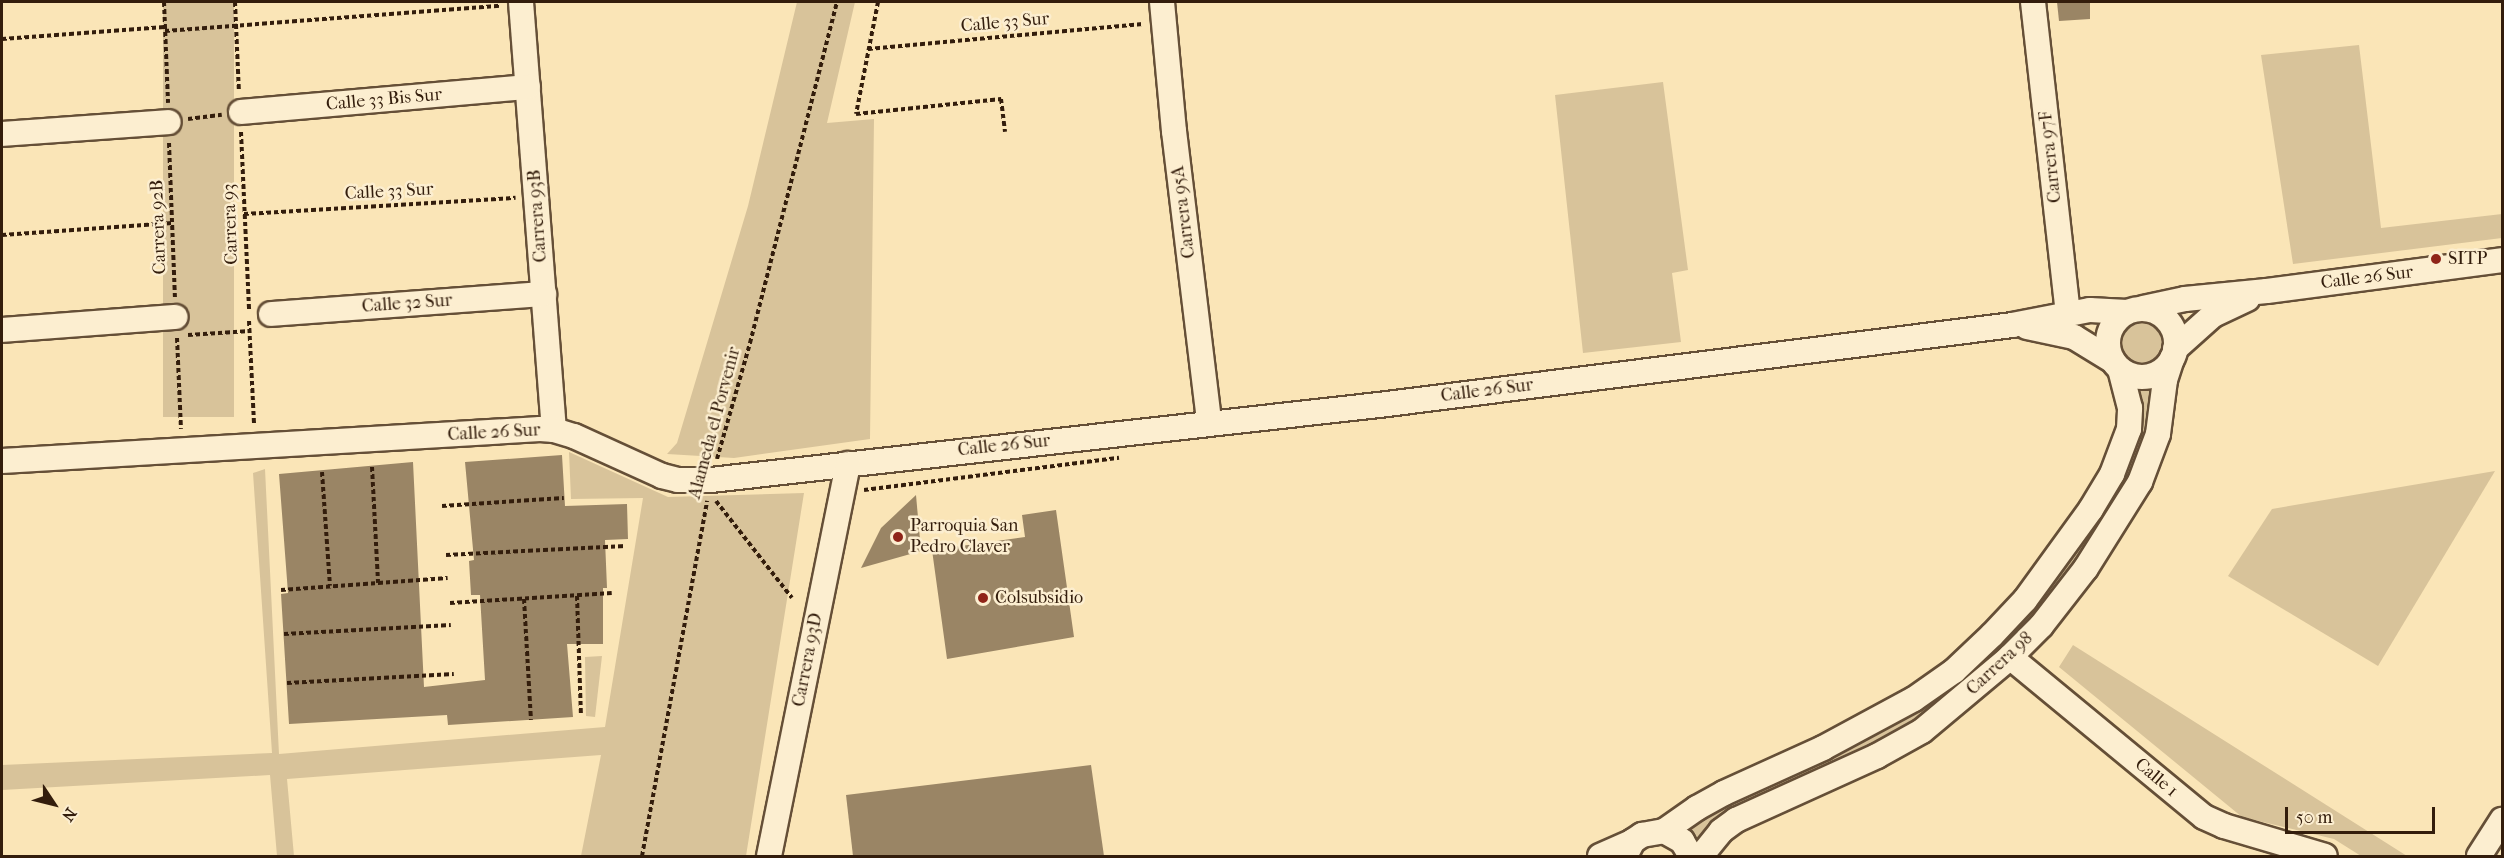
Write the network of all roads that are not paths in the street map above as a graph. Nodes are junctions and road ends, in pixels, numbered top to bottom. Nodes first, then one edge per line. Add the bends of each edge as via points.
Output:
1 (1162, 2) edge
2 (2033, 2) edge
3 (521, 3) edge
4 (528, 87) junction
5 (241, 112) road end
6 (169, 122) road end
7 (2, 134) edge
8 (2502, 260) edge
9 (2267, 291) junction
10 (544, 294) junction
11 (2135, 310) junction
12 (2068, 313) junction
13 (271, 314) dead end
14 (2012, 325) junction
15 (177, 326) road end
16 (2, 330) edge
17 (2174, 354) junction
18 (2116, 365) junction
19 (1209, 422) junction
20 (554, 430) junction
21 (2, 461) edge
22 (848, 464) junction
23 (2010, 657) junction
24 (2502, 820) edge
25 (1664, 831) junction
26 (1629, 849) edge
27 (769, 856) edge
28 (1600, 856) edge
29 (1691, 856) edge
30 (1701, 856) edge
31 (2325, 856) edge
32 (2479, 856) edge

1 - 19 street, Carrera 95A via 1162,114
2 - 12 street, Carrera 97F
3 - 4 street, Carrera 93B
4 - 5 street, Calle 33 Bis Sur
4 - 10 street, Carrera 93B
6 - 7 street
8 - 9 street, Calle 26 Sur
9 - 11 street, Calle 26 Sur via 2185,299
9 - 17 street, Calle 26 Sur via 2213,315
10 - 13 street, Calle 32 Sur
10 - 20 street, Carrera 93B
11 - 12 street, Calle 26 Sur
11 - 17 street via 2164,317 2172,326
11 - 18 street via 2119,317 2109,333 2109,352
12 - 14 street, Calle 26 Sur
14 - 18 street, Calle 26 Sur via 2074,337
14 - 19 street, Calle 26 Sur via 1387,404
15 - 16 street
17 - 18 street via 2166,367 2148,376 2138,377
17 - 23 street, Carrera 98 via 2165,380 2158,434 2140,482 2086,568 2041,626
18 - 25 street, Carrera 98 via 2130,408 2129,429 2112,474 2025,600 1992,635 1954,671 1914,699 1823,748 1724,793
19 - 22 street, Calle 26 Sur
20 - 21 street, Calle 26 Sur via 436,445 255,446
20 - 22 street, Calle 26 Sur via 662,476 710,486
22 - 27 street, Carrera 93D
23 - 30 street, Carrera 98 via 1922,731 1877,756 1736,820
23 - 31 street, Calle 1 via 2204,817
24 - 32 street
25 - 26 street, Carrera 98 via 1642,835
25 - 29 street via 1682,841
26 - 28 street, Carrera 98

